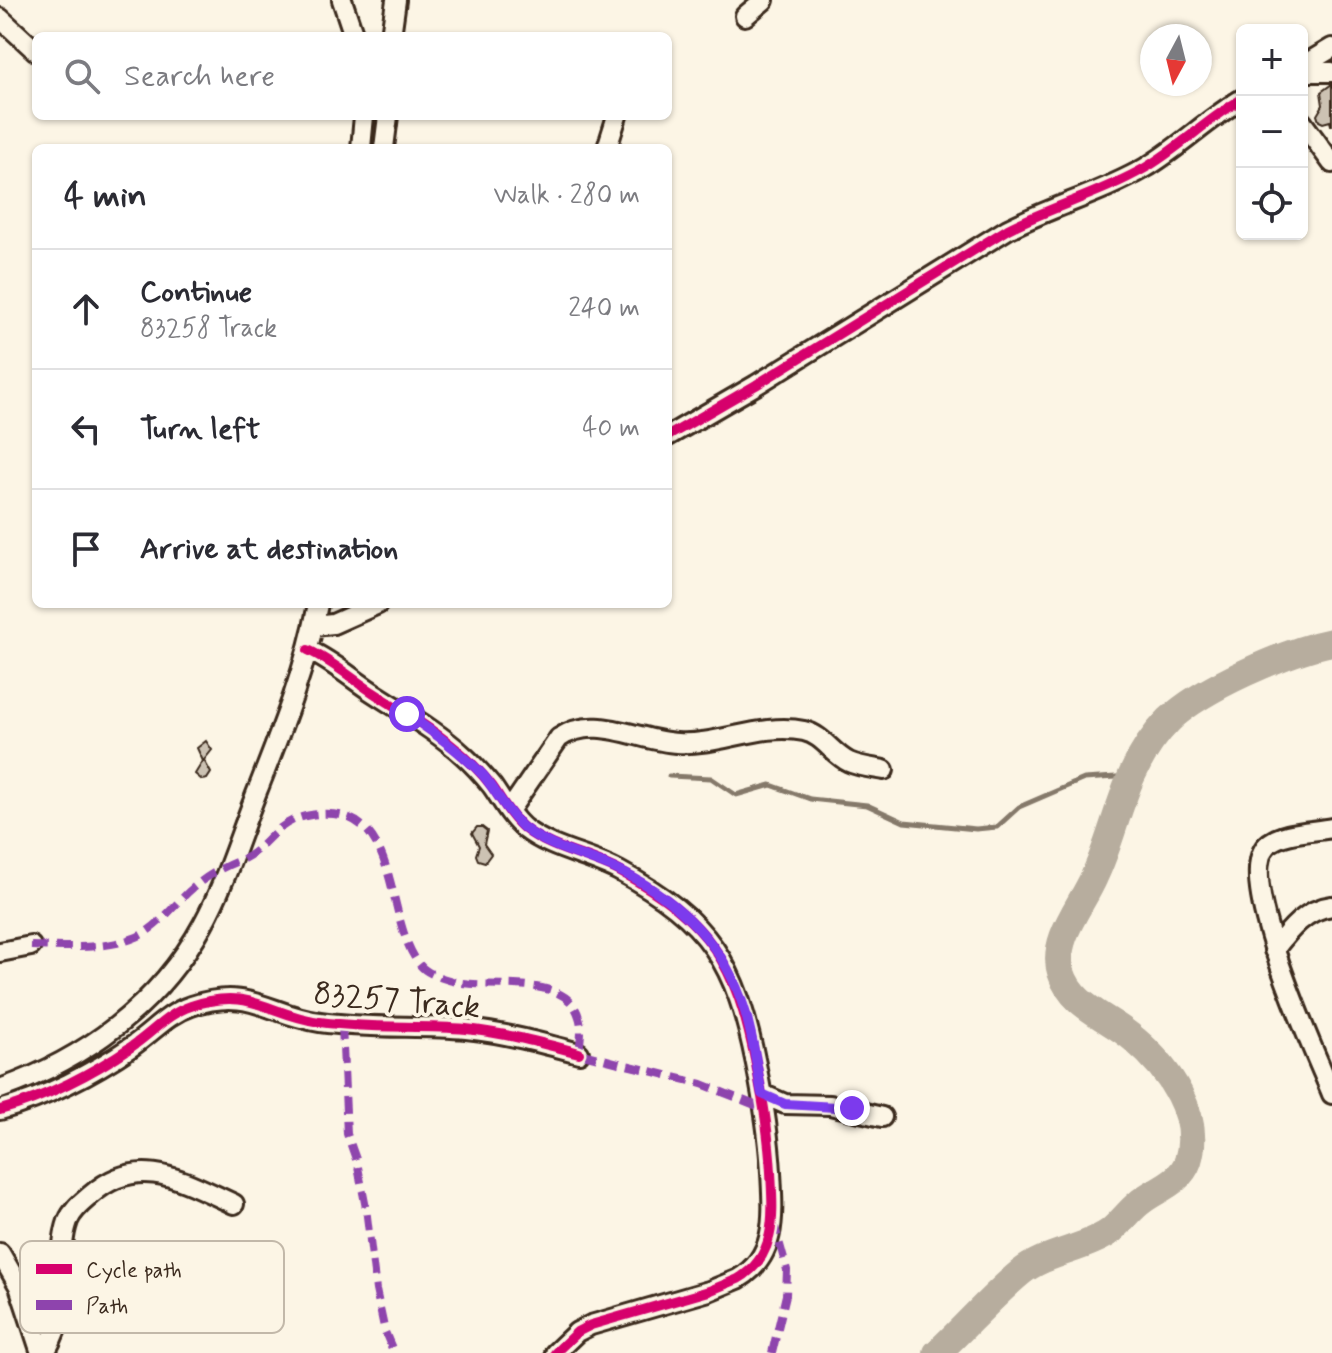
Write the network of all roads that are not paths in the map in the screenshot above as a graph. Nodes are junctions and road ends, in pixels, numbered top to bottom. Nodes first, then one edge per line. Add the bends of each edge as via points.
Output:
1 (342, 0) edge
2 (396, 0) edge
3 (764, 0) edge
4 (745, 16) dead end
5 (0, 18) edge
6 (353, 32) edge
7 (392, 32) edge
8 (32, 47) edge
9 (1332, 48) edge
10 (1308, 65) edge
11 (1308, 70) edge
12 (1332, 72) edge
13 (1236, 104) edge
14 (364, 120) edge
15 (388, 120) edge
16 (616, 120) edge
17 (1308, 130) edge
18 (361, 144) edge
19 (384, 144) edge
20 (608, 144) edge
21 (1332, 163) edge
22 (672, 434) edge
23 (317, 608) edge
24 (369, 608) edge
25 (314, 626) junction
26 (308, 650) junction
27 (884, 770) dead end
28 (509, 811) junction
29 (1332, 828) edge
30 (1332, 906) edge
31 (31, 946) dead end
32 (1274, 950) junction
33 (0, 952) edge
34 (579, 1053) dead end
35 (0, 1089) edge
36 (762, 1094) junction
37 (1332, 1094) edge
38 (0, 1110) edge
39 (882, 1117) dead end
40 (234, 1204) dead end
41 (66, 1241) edge
42 (0, 1253) edge
43 (20, 1289) edge
44 (36, 1333) edge
45 (52, 1333) edge
46 (43, 1353) edge
47 (555, 1353) edge

1 - 6 street
2 - 7 street
3 - 4 street
5 - 8 street
9 - 10 street
11 - 12 street
13 - 22 street via 1143,169 1008,229
14 - 18 street
15 - 19 street
16 - 20 street
17 - 21 street
23 - 25 street
24 - 25 street via 333,624
25 - 26 street
26 - 28 street via 461,753
26 - 35 street via 218,891 182,958 105,1036 48,1070
27 - 28 street via 847,761 820,738 799,730 680,744 585,726 559,738
28 - 36 street via 540,837 651,889 685,914 712,944 741,1000
29 - 32 street via 1283,837 1263,850 1257,875
30 - 32 street via 1307,915
31 - 33 street
32 - 37 street
34 - 38 street, 83257 Track via 467,1029 316,1022 239,998 221,998 181,1011 119,1056
36 - 39 street via 785,1104 830,1105
36 - 47 street via 773,1219 761,1260 751,1271 709,1291 591,1325
40 - 41 street via 179,1180 142,1171 123,1175 76,1207
42 - 43 street
44 - 46 street
45 - 46 street

